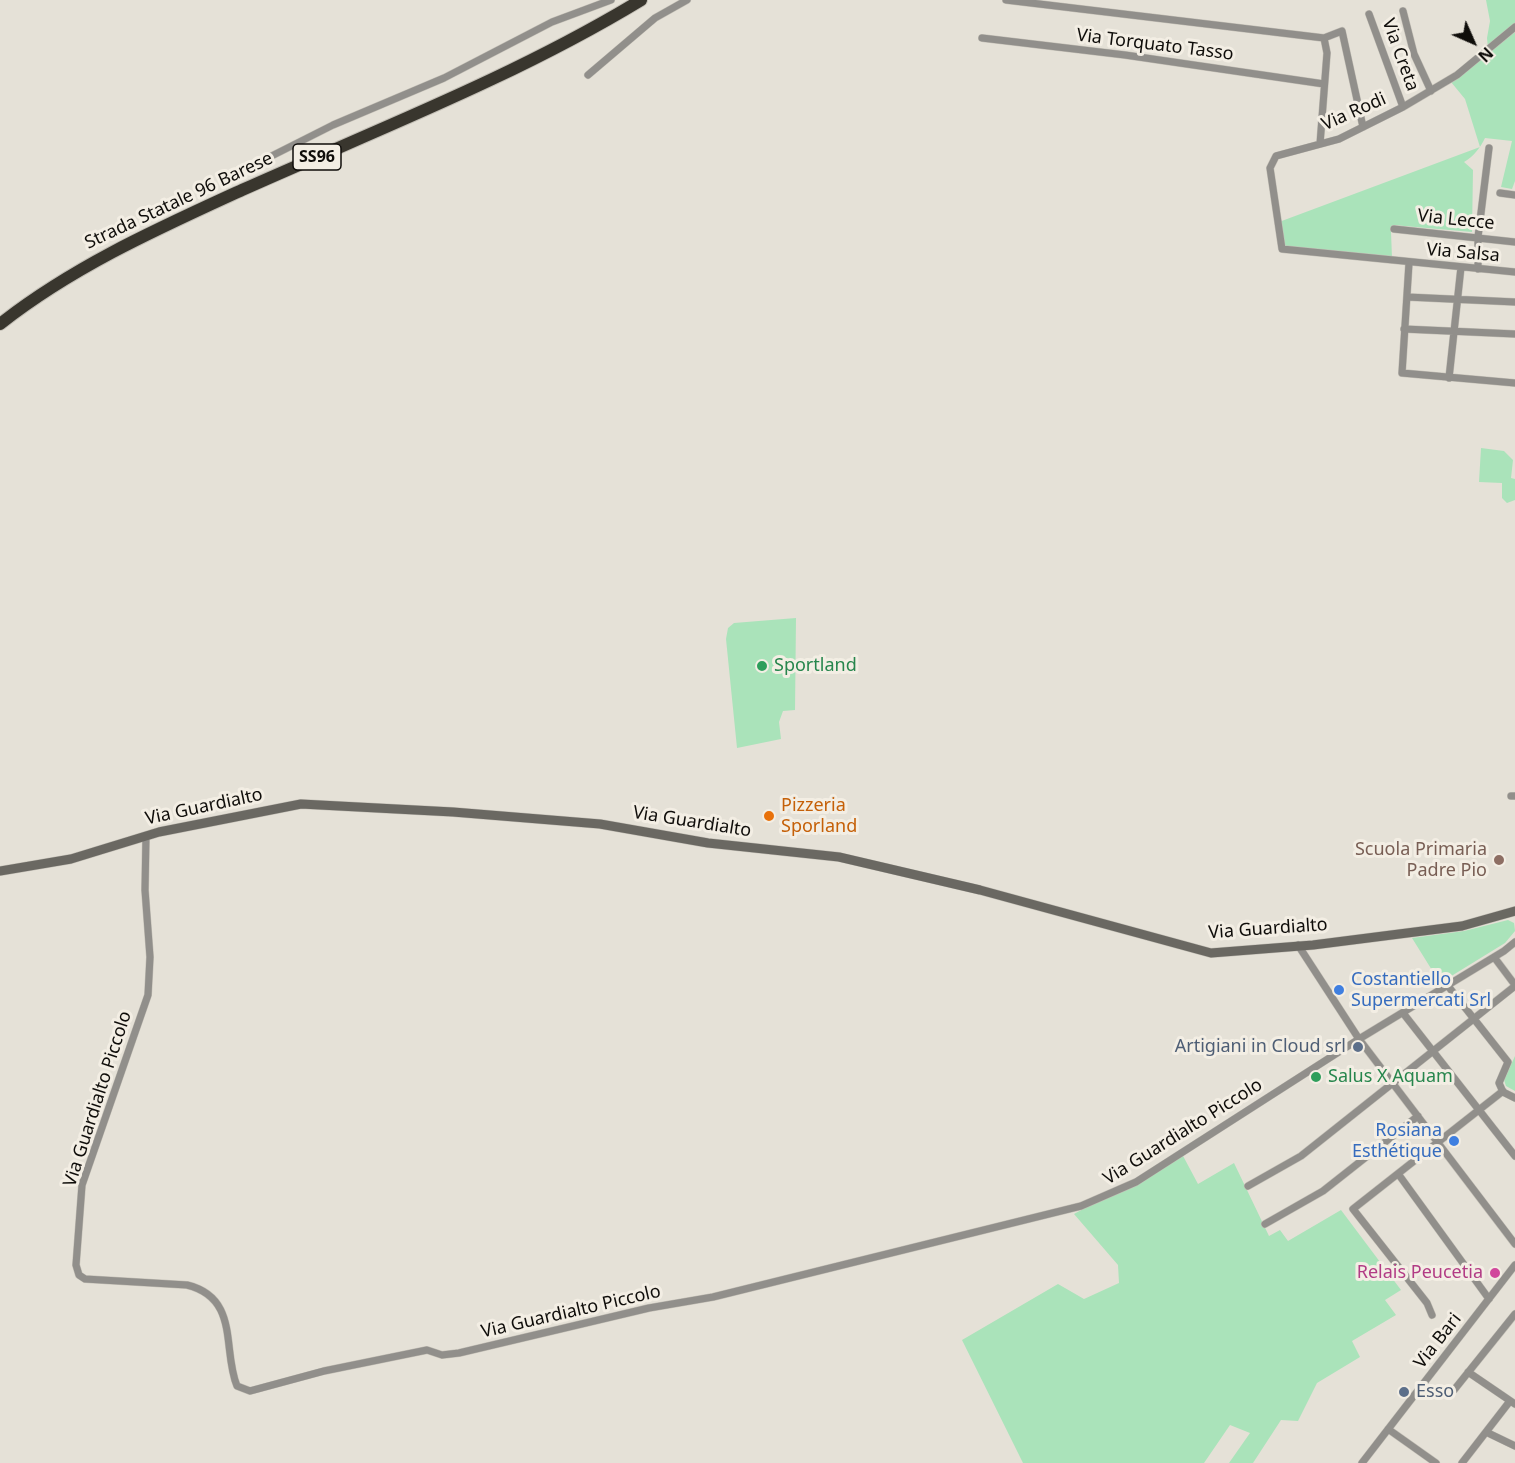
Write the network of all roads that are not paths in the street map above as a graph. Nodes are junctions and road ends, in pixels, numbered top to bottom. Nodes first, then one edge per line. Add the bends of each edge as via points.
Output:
1 (611, 0) edge
2 (640, 0) edge
3 (687, 0) edge
4 (1006, 0) edge
5 (1403, 11) dead end
6 (1369, 14) dead end
7 (1515, 27) edge
8 (1324, 38) junction
9 (982, 39) dead end
10 (588, 75) dead end
11 (1324, 84) junction
12 (1431, 91) junction
13 (1403, 107) junction
14 (1363, 127) junction
15 (1320, 144) junction
16 (1489, 148) dead end
17 (226, 179) dead end
18 (1500, 194) dead end
19 (1515, 195) edge
20 (1394, 229) dead end
21 (1478, 237) junction
22 (1515, 242) edge
23 (1282, 249) joint
24 (1409, 263) junction
25 (1461, 267) junction
26 (1479, 269) junction
27 (1515, 272) edge
28 (1407, 297) junction
29 (1457, 298) junction
30 (1515, 302) edge
31 (0, 324) edge
32 (1404, 329) junction
33 (1455, 332) junction
34 (1515, 334) edge
35 (1449, 378) junction
36 (1515, 383) edge
37 (146, 836) junction
38 (0, 871) edge
39 (1513, 913) edge
40 (1515, 942) edge
41 (1298, 945) junction
42 (1494, 957) junction
43 (1448, 986) junction
44 (1515, 986) edge
45 (1403, 1013) junction
46 (1474, 1020) junction
47 (1359, 1039) junction
48 (1433, 1053) junction
49 (1394, 1084) junction
50 (1503, 1091) junction
51 (1515, 1098) edge
52 (1478, 1110) junction
53 (1418, 1116) junction
54 (1438, 1142) junction
55 (1515, 1156) edge
56 (1399, 1175) junction
57 (1248, 1186) dead end
58 (1265, 1224) dead end
59 (1515, 1244) edge
60 (1515, 1265) edge
61 (1489, 1299) junction
62 (1432, 1315) dead end
63 (1513, 1319) edge
64 (1468, 1372) junction
65 (1454, 1390) dead end
66 (1515, 1393) edge
67 (1511, 1402) edge
68 (1388, 1429) junction
69 (1486, 1432) junction
70 (1515, 1446) edge
71 (1362, 1463) edge
72 (1436, 1463) edge
73 (1462, 1463) edge

1 - 17 street via 552,22 444,78 333,125
2 - 31 highway, Strada Statale 96 Barese / SS96 via 480,83 95,260
3 - 10 street via 655,18
4 - 8 street
5 - 12 street via 1414,54
6 - 13 street, Via Creta
7 - 12 street, Via Rodi via 1457,75
8 - 11 street
8 - 14 street via 1342,31
9 - 11 street, Via Torquato Tasso
11 - 15 street
12 - 13 street, Via Rodi
13 - 14 street, Via Rodi
14 - 15 street, Via Rodi
15 - 23 street, Via Rodi via 1276,156 1270,168
16 - 21 street
18 - 19 street
20 - 21 street, Via Lecce
21 - 22 street, Via Lecce
21 - 26 street
23 - 24 street, Via Salsa
24 - 25 street, Via Salsa
24 - 28 street
25 - 26 street, Via Salsa
25 - 29 street
26 - 27 street, Via Salsa
28 - 29 street
28 - 32 street
29 - 30 street
29 - 33 street
32 - 33 street
32 - 35 street via 1402,373
33 - 34 street
33 - 35 street
35 - 36 street
37 - 38 street, Via Guardialto via 70,859
37 - 41 street, Via Guardialto via 301,804 600,824 708,843 838,857 980,890 1211,953
37 - 47 street, Via Guardialto Piccolo via 148,995 82,1185 76,1265 85,1279 201,1288 225,1321 237,1386 250,1391 427,1350 442,1355 459,1353 639,1310 713,1297 1081,1206 1136,1182
39 - 41 street, Via Guardialto via 1462,926
40 - 42 street, Via Guardialto Piccolo
41 - 47 street
42 - 43 street, Via Guardialto Piccolo
42 - 44 street
43 - 45 street, Via Guardialto Piccolo
43 - 46 street
44 - 46 street
45 - 47 street, Via Guardialto Piccolo
45 - 48 street
46 - 48 street
46 - 50 street via 1508,1062 1499,1078
47 - 49 street
48 - 49 street
48 - 52 street
49 - 53 street
49 - 57 street via 1301,1156
50 - 51 street
50 - 52 street
52 - 54 street
52 - 55 street
53 - 54 street
53 - 58 street via 1323,1191
54 - 56 street
54 - 59 street
56 - 61 street
56 - 62 street via 1353,1209
60 - 61 street, Via Bari
61 - 68 street, Via Bari
63 - 64 street
64 - 65 street
64 - 67 street
66 - 67 street
67 - 69 street
68 - 71 street, Via Bari
68 - 72 street
69 - 70 street
69 - 73 street

